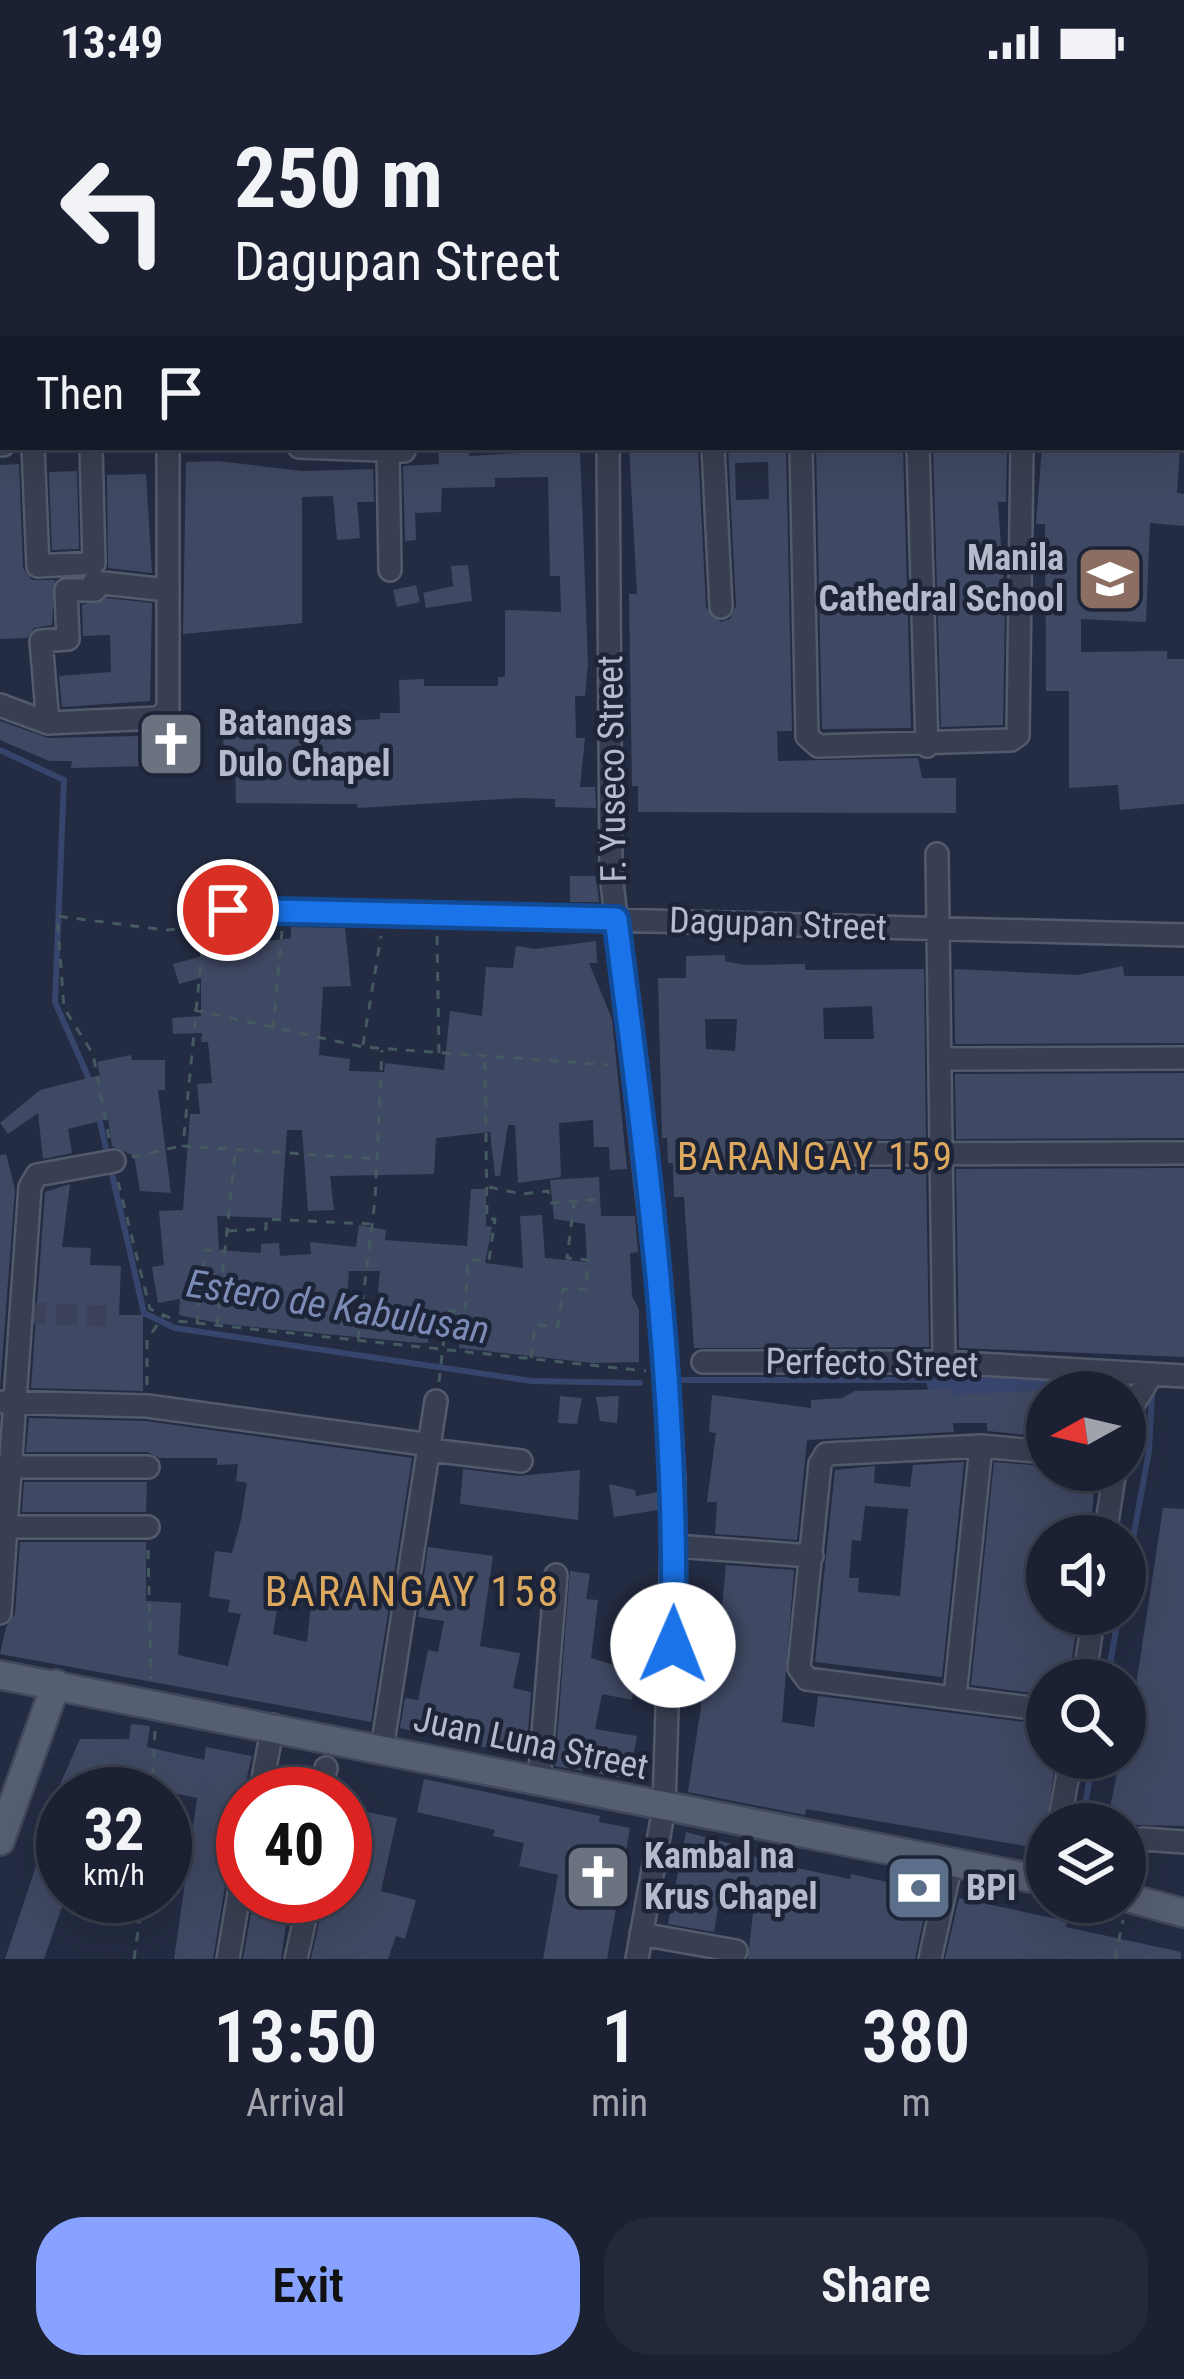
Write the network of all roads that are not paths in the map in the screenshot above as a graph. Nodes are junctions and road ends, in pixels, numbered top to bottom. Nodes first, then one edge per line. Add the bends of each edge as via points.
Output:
1 (33, 450) edge
2 (92, 450) edge
3 (168, 450) edge
4 (372, 450) edge
5 (608, 450) edge
6 (713, 450) edge
7 (801, 450) edge
8 (918, 450) edge
9 (1022, 450) edge
10 (390, 570) dead end
11 (167, 590) junction
12 (721, 608) dead end
13 (0, 704) edge
14 (48, 723) junction
15 (927, 746) junction
16 (937, 854) dead end
17 (230, 910) road end
18 (616, 919) junction
19 (939, 928) junction
20 (1184, 935) edge
21 (941, 1058) junction
22 (1184, 1058) edge
23 (827, 1154) dead end
24 (1184, 1154) edge
25 (943, 1155) junction
26 (107, 1162) road end
27 (15, 1312) edge
28 (703, 1362) dead end
29 (944, 1362) junction
30 (1184, 1376) edge
31 (1147, 1378) joint
32 (436, 1401) dead end
33 (7, 1402) edge
34 (981, 1446) junction
35 (431, 1448) junction
36 (1026, 1450) edge
37 (521, 1461) dead end
38 (5, 1467) edge
39 (148, 1467) dead end
40 (3, 1527) edge
41 (148, 1527) dead end
42 (675, 1546) junction
43 (812, 1556) junction
44 (556, 1575) dead end
45 (0, 1613) edge
46 (0, 1675) edge
47 (56, 1684) junction
48 (955, 1696) junction
49 (1026, 1707) edge
50 (273, 1725) junction
51 (382, 1749) junction
52 (265, 1767) edge
53 (539, 1781) junction
54 (664, 1808) junction
55 (0, 1841) edge
56 (1184, 1842) edge
57 (1146, 1843) edge
58 (950, 1864) junction
59 (1026, 1877) edge
60 (1146, 1902) edge
61 (1177, 1908) edge
62 (234, 1923) edge
63 (304, 1923) edge
64 (641, 1934) junction
65 (736, 1951) dead end
66 (228, 1959) edge
67 (296, 1959) edge
68 (637, 1959) edge
69 (930, 1959) edge

1 - 2 street via 38,566 94,563
3 - 11 street
4 - 10 street via 396,451
5 - 18 street, F. Yuseco Street
6 - 12 street
7 - 15 street via 810,743
8 - 15 street
9 - 15 street via 1018,735
11 - 14 street via 168,710 158,718
11 - 14 street via 94,582 95,590 66,590 68,639 41,641
13 - 14 street
16 - 19 street
17 - 18 street, Dagupan Street
18 - 19 street, Dagupan Street
18 - 42 street, F. Yuseco Street via 666,1359
19 - 20 street, Dagupan Street
19 - 21 street
21 - 22 street
21 - 25 street
23 - 25 street
24 - 25 street
25 - 29 street
26 - 27 street via 34,1177
27 - 33 street
28 - 29 street, Perfecto Street
29 - 31 street, Perfecto Street
30 - 31 street, Perfecto Street
32 - 35 street
33 - 35 street via 147,1406
33 - 38 street
34 - 36 street
34 - 43 street via 826,1454
34 - 48 street
35 - 37 street
35 - 51 street
38 - 39 street
38 - 40 street
40 - 41 street
40 - 45 street
42 - 43 street
42 - 54 street, F. Yuseco Street
43 - 48 street via 802,1675
44 - 53 street
46 - 47 main road, Juan Luna Street
47 - 50 main road, Juan Luna Street
47 - 55 main road
48 - 49 street
50 - 51 main road, Juan Luna Street
50 - 52 street
51 - 53 main road, Juan Luna Street
53 - 54 main road, Juan Luna Street
54 - 58 main road, Juan Luna Street
54 - 64 street, F. Yuseco Street
56 - 57 street
58 - 59 main road, Juan Luna Street
58 - 69 street
60 - 61 main road
62 - 66 street
63 - 67 street
64 - 65 street
64 - 68 street, F. Yuseco Street

